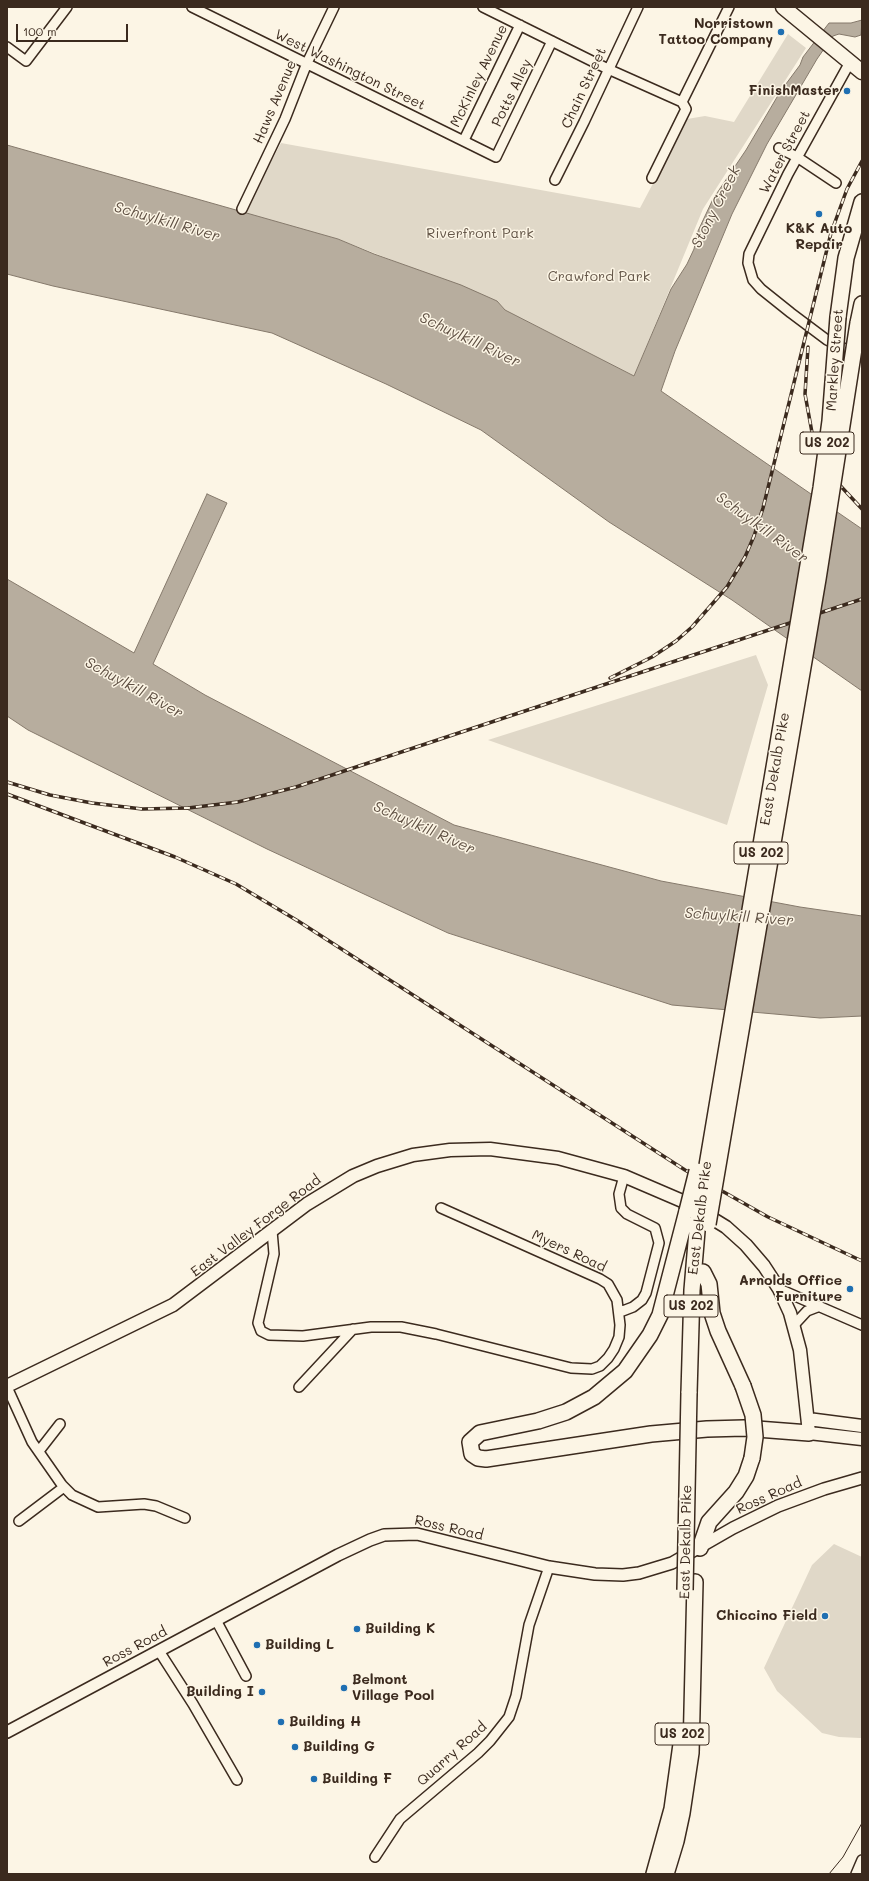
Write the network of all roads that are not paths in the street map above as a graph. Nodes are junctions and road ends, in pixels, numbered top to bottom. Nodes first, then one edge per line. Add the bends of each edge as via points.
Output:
1 (67, 7) edge
2 (192, 7) edge
3 (334, 7) edge
4 (483, 7) edge
5 (638, 7) edge
6 (729, 7) edge
7 (783, 7) edge
8 (520, 25) junction
9 (552, 42) junction
10 (7, 47) edge
11 (846, 61) junction
12 (307, 63) junction
13 (608, 69) junction
14 (862, 72) edge
15 (682, 102) junction
16 (464, 140) junction
17 (780, 148) dead end
18 (496, 157) joint
19 (797, 157) junction
20 (652, 178) dead end
21 (555, 180) dead end
22 (836, 183) dead end
23 (862, 202) edge
24 (242, 209) dead end
25 (862, 304) edge
26 (862, 353) edge
27 (814, 571) junction
28 (624, 1176) junction
29 (441, 1208) dead end
30 (698, 1218) junction
31 (272, 1231) junction
32 (703, 1272) junction
33 (779, 1289) junction
34 (820, 1306) junction
35 (620, 1312) junction
36 (794, 1325) junction
37 (862, 1325) edge
38 (353, 1330) junction
39 (7, 1387) edge
40 (299, 1387) dead end
41 (694, 1393) junction
42 (60, 1424) dead end
43 (808, 1426) junction
44 (862, 1426) edge
45 (862, 1439) edge
46 (39, 1451) junction
47 (862, 1478) edge
48 (64, 1487) junction
49 (186, 1518) dead end
50 (19, 1521) dead end
51 (700, 1548) junction
52 (549, 1567) junction
53 (690, 1586) junction
54 (216, 1620) junction
55 (160, 1651) junction
56 (246, 1676) dead end
57 (7, 1732) edge
58 (237, 1780) dead end
59 (375, 1857) dead end
60 (862, 1860) edge
61 (654, 1874) edge
62 (666, 1874) edge
63 (856, 1874) edge

1 - 10 street via 26,61
2 - 12 street, West Washington Street
3 - 12 street, Haws Avenue
4 - 8 street
5 - 13 street, Chain Street
6 - 15 street
7 - 11 main road
8 - 9 street
8 - 16 street, McKinley Avenue
9 - 13 street
9 - 18 street, Potts Alley
11 - 14 main road
11 - 19 street, Water Street
12 - 16 street, West Washington Street
12 - 24 street, Haws Avenue via 285,119
13 - 15 street
13 - 21 street, Chain Street
15 - 20 street via 686,109
16 - 18 street, West Washington Street
17 - 19 street
19 - 22 street
19 - 26 street, Water Street via 749,254 749,271 761,289 827,340
23 - 27 highway, Markley Street / US 202, bridge via 846,258 838,317
25 - 27 highway, Markley Street, bridge
27 - 30 highway, East Dekalb Pike, bridge
27 - 30 highway, East Dekalb Pike / US 202, bridge via 712,1138 702,1149
28 - 31 main road, East Valley Forge Road via 521,1152 476,1149 424,1153 389,1162 353,1176 318,1196
28 - 33 main road, East Valley Forge Road via 687,1203 726,1227 756,1255
28 - 35 street via 619,1194 621,1208 627,1214 655,1228 659,1243 646,1293 633,1307
29 - 35 street, Myers Road via 600,1279 614,1291
30 - 32 highway, East Dekalb Pike
30 - 41 highway, East Dekalb Pike / US 202 via 692,1290
30 - 43 highway via 670,1279 660,1315 632,1363 606,1388 577,1407 538,1420 476,1435 470,1442 472,1454 486,1459 651,1434 707,1429
31 - 38 street, Myers Road via 274,1254 258,1318 261,1331 269,1335 292,1336
31 - 39 main road, East Valley Forge Road via 188,1295 140,1323
32 - 41 highway, East Dekalb Pike
32 - 51 highway, bridge via 709,1284 714,1322 753,1415 755,1437 746,1476 736,1492 709,1522
33 - 34 street
33 - 36 main road, East Valley Forge Road
34 - 36 street via 807,1310
34 - 37 street
35 - 38 street, Myers Road via 619,1337 614,1349 600,1366 583,1370 418,1330 386,1326
36 - 43 main road, East Valley Forge Road via 802,1362
38 - 40 street
39 - 46 street via 32,1442
41 - 53 highway, East Dekalb Pike / US 202, bridge
42 - 46 street
43 - 44 main road
43 - 45 main road
46 - 48 street
47 - 51 street, Ross Road via 778,1506
48 - 49 street via 76,1499 95,1506 144,1504
48 - 50 street
51 - 52 street, Ross Road via 672,1563 640,1573 595,1574
52 - 54 street, Ross Road via 433,1537 400,1533 384,1535 338,1555
52 - 59 street, Quarry Road via 529,1625 516,1696 509,1717 478,1753 400,1819
53 - 61 highway, East Dekalb Pike / US 202 via 680,1754 672,1809
53 - 62 highway, East Dekalb Pike via 690,1760 678,1834
54 - 55 street, Ross Road
54 - 56 street
55 - 57 street, Ross Road
55 - 58 street
60 - 63 street

